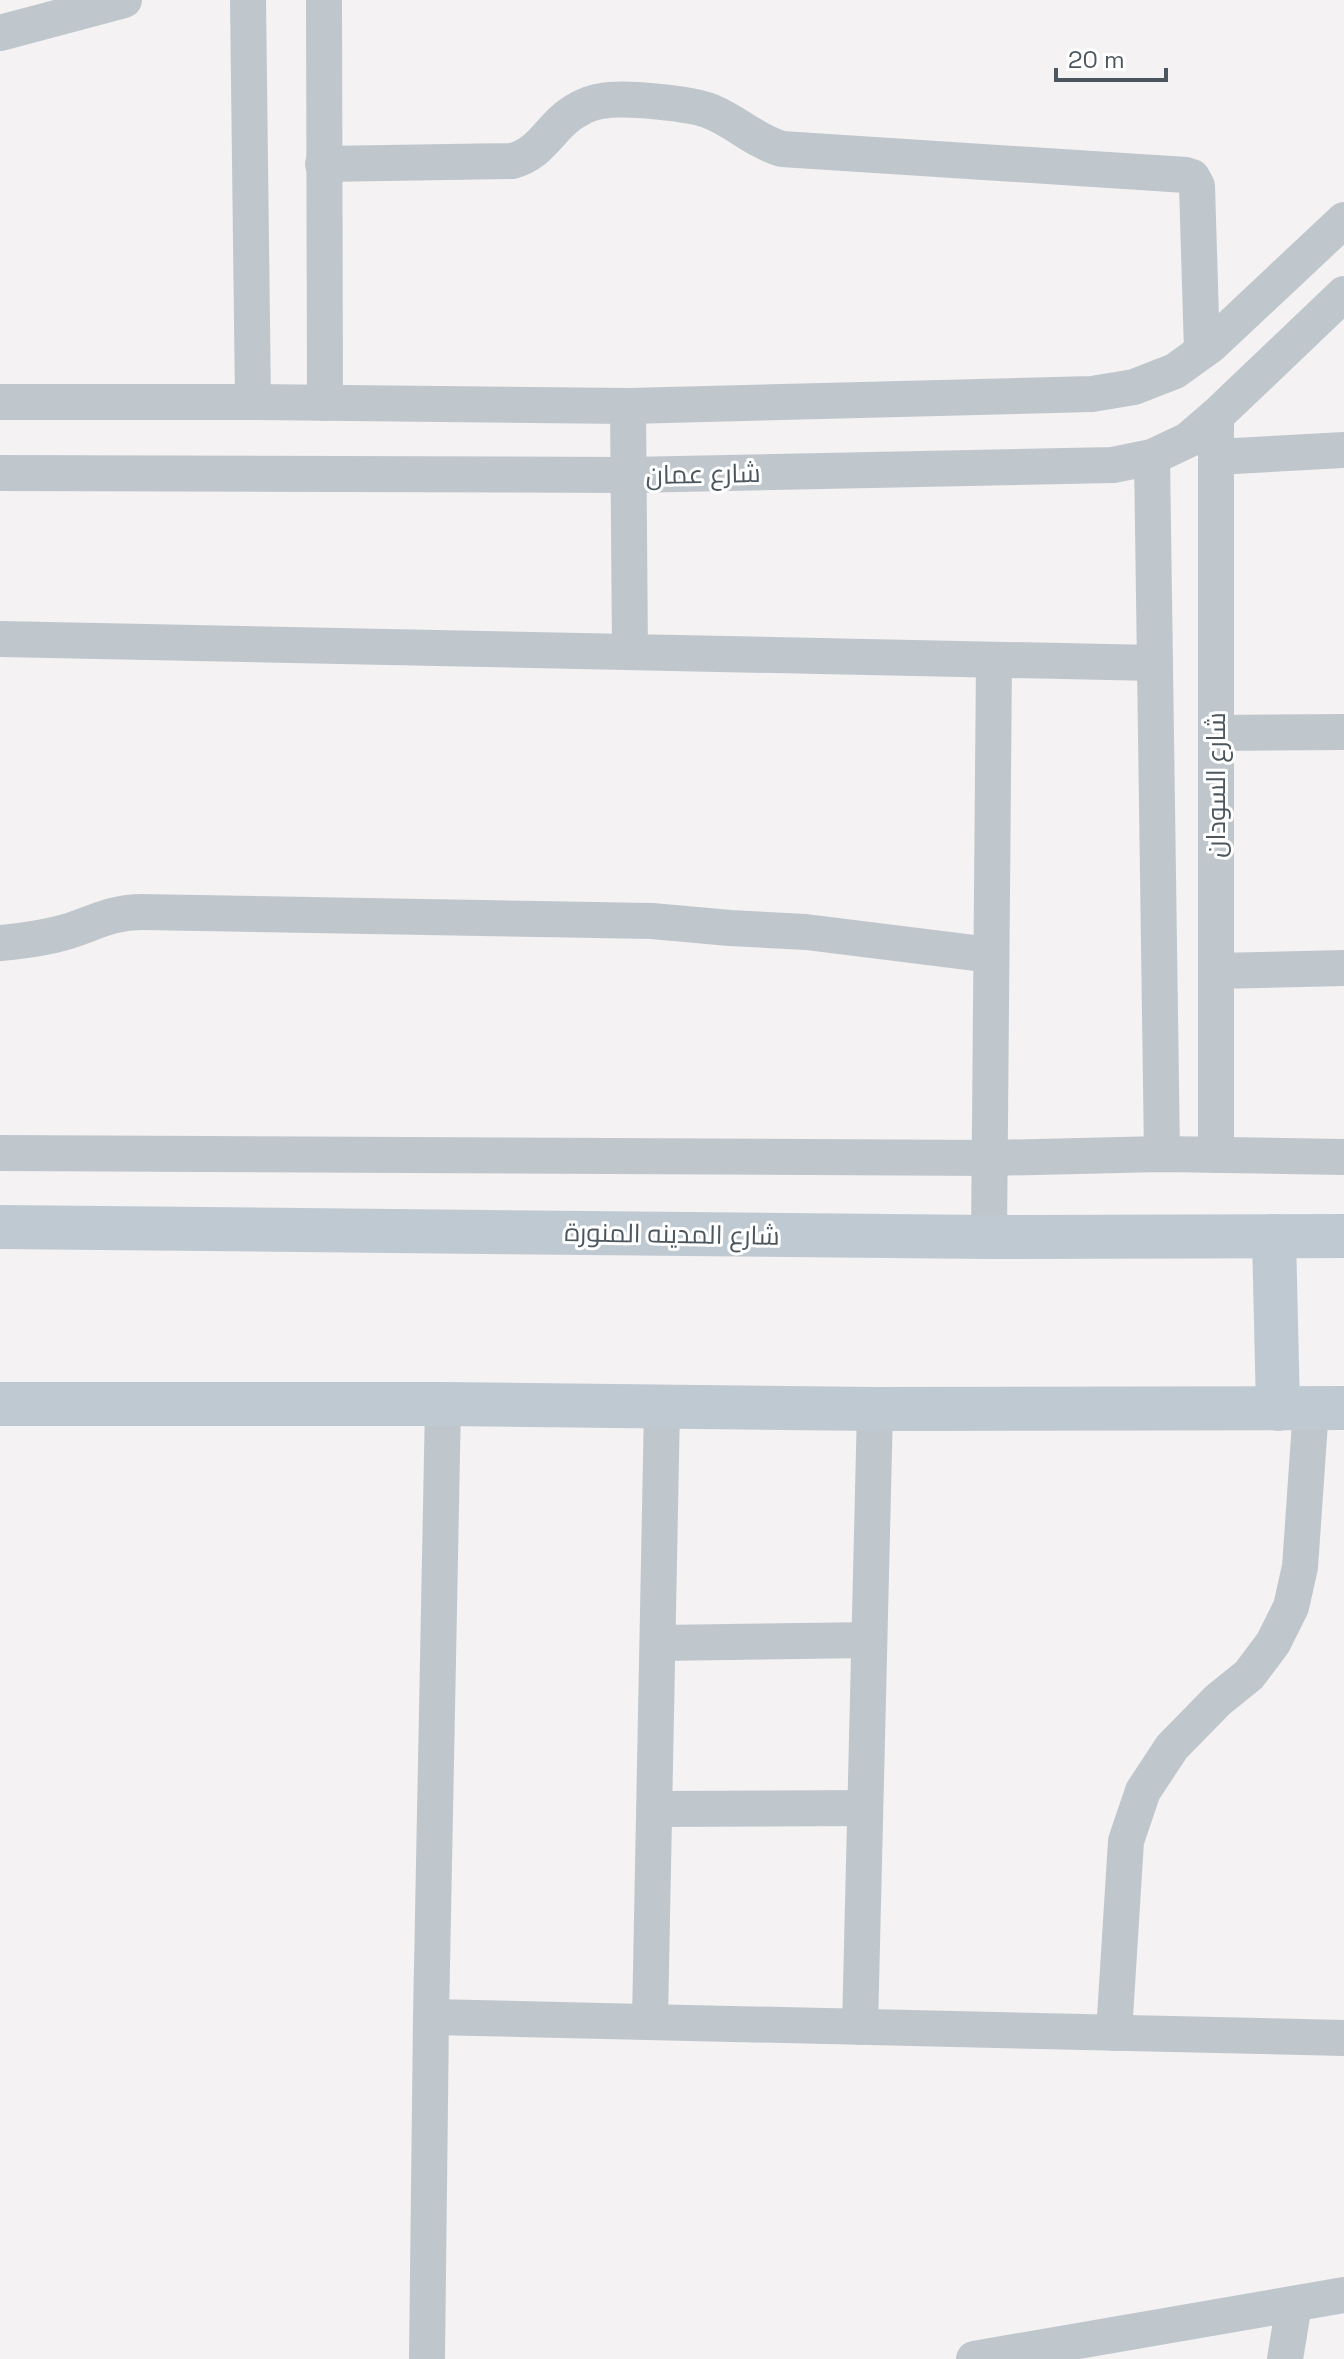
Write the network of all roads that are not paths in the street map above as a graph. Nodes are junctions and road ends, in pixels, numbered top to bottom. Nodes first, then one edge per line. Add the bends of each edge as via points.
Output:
1 (124, 0) edge
2 (248, 0) edge
3 (324, 0) edge
4 (0, 33) edge
5 (323, 164) junction
6 (1344, 220) edge
7 (1344, 294) edge
8 (1242, 315) junction
9 (1202, 351) junction
10 (1283, 353) junction
11 (0, 402) edge
12 (253, 402) junction
13 (325, 403) junction
14 (628, 406) junction
15 (1216, 416) junction
16 (1344, 450) edge
17 (1152, 457) junction
18 (1216, 457) junction
19 (0, 473) edge
20 (629, 475) junction
21 (0, 639) edge
22 (630, 652) junction
23 (994, 660) junction
24 (1155, 663) junction
25 (1344, 732) edge
26 (1216, 733) junction
27 (0, 943) edge
28 (991, 955) junction
29 (1344, 968) edge
30 (1216, 971) junction
31 (0, 1153) edge
32 (1162, 1154) junction
33 (1216, 1155) junction
34 (1344, 1157) edge
35 (990, 1158) junction
36 (0, 1227) edge
37 (1274, 1236) junction
38 (1344, 1236) edge
39 (989, 1237) junction
40 (0, 1404) edge
41 (443, 1404) junction
42 (662, 1407) junction
43 (875, 1409) junction
44 (1311, 1409) edge
45 (869, 1640) junction
46 (658, 1643) junction
47 (865, 1808) junction
48 (655, 1809) junction
49 (431, 2017) junction
50 (650, 2021) junction
51 (860, 2027) junction
52 (1114, 2033) junction
53 (1344, 2038) edge
54 (1344, 2295) edge
55 (1294, 2304) junction
56 (427, 2359) edge
57 (974, 2359) edge
58 (1285, 2359) edge

1 - 4 street
2 - 12 street
3 - 5 street
5 - 9 street via 512,161 532,153 573,112 615,100 708,110 782,149 1186,175 1197,186
5 - 13 street
6 - 8 street
7 - 10 street, شارع عمان
8 - 9 street
8 - 10 street
9 - 14 street via 1175,371 1134,387 1092,394
10 - 15 street, شارع عمان
11 - 12 street
12 - 13 street
13 - 14 street
14 - 20 street
15 - 17 street, شارع عمان via 1188,440
15 - 18 street, شارع السودان
16 - 18 street
17 - 20 street, شارع عمان via 1113,465
17 - 24 street
18 - 26 street, شارع السودان
19 - 20 street, شارع عمان
20 - 22 street
21 - 22 street
22 - 23 street
23 - 24 street
23 - 28 street
24 - 32 street
25 - 26 street
26 - 30 street, شارع السودان
27 - 28 street via 142,912 652,921 806,932
28 - 35 street
29 - 30 street
30 - 33 street, شارع السودان
31 - 35 street
32 - 33 street
32 - 35 street
33 - 34 street
35 - 39 street
36 - 39 main road, شارع المدينه المنورة
37 - 38 main road, شارع المدينه المنورة
37 - 39 main road, شارع المدينه المنورة
37 - 44 main road
40 - 41 main road
41 - 42 main road
41 - 49 street
42 - 43 main road
42 - 46 street
43 - 44 main road
43 - 45 street
44 - 52 street via 1300,1567 1291,1607 1249,1675 1172,1747 1143,1791 1126,1841
45 - 46 street
45 - 47 street
46 - 48 street
47 - 48 street
47 - 51 street
48 - 50 street
49 - 50 street
49 - 56 street
50 - 51 street
51 - 52 street
52 - 53 street
54 - 55 street
55 - 57 street
55 - 58 street

